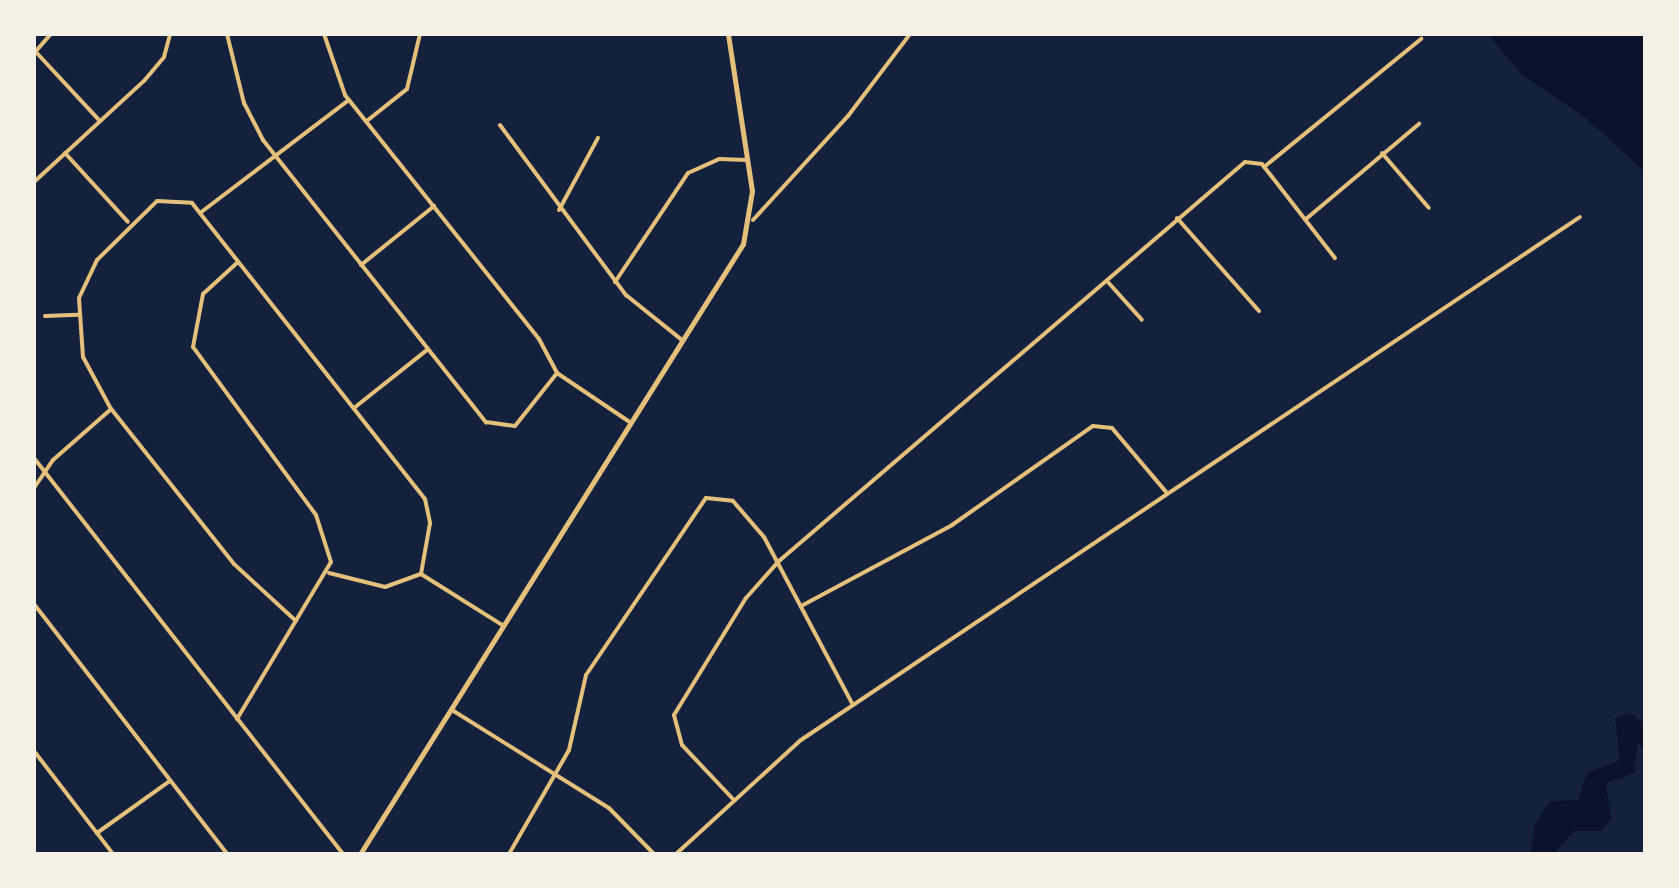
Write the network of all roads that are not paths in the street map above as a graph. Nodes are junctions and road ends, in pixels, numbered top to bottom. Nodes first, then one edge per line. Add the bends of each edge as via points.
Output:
1 (51, 34) edge
2 (170, 34) edge
3 (227, 34) edge
4 (324, 34) edge
5 (420, 34) edge
6 (728, 34) edge
7 (910, 34) edge
8 (1421, 39) dead end
9 (34, 51) edge
10 (349, 100) junction
11 (99, 120) junction
12 (368, 120) junction
13 (1419, 124) dead end
14 (500, 125) dead end
15 (598, 138) dead end
16 (65, 153) junction
17 (1382, 153) junction
18 (275, 157) junction
19 (749, 160) junction
20 (1263, 166) junction
21 (34, 182) edge
22 (435, 206) junction
23 (1429, 208) dead end
24 (559, 210) junction
25 (200, 213) junction
26 (1580, 217) dead end
27 (1177, 218) junction
28 (1306, 219) junction
29 (753, 220) junction
30 (129, 223) junction
31 (1335, 258) dead end
32 (238, 262) junction
33 (361, 265) junction
34 (1107, 281) junction
35 (615, 282) junction
36 (1259, 311) dead end
37 (78, 315) junction
38 (45, 316) dead end
39 (1142, 320) dead end
40 (684, 342) junction
41 (428, 350) junction
42 (557, 373) junction
43 (354, 408) junction
44 (111, 409) junction
45 (632, 424) junction
46 (34, 458) edge
47 (49, 476) junction
48 (34, 488) edge
49 (1167, 492) junction
50 (779, 561) junction
51 (329, 573) junction
52 (421, 574) junction
53 (34, 604) edge
54 (803, 605) junction
55 (296, 621) junction
56 (504, 626) junction
57 (853, 705) junction
58 (452, 710) junction
59 (237, 719) junction
60 (34, 751) edge
61 (556, 775) junction
62 (170, 781) junction
63 (733, 799) junction
64 (97, 834) junction
65 (113, 854) edge
66 (227, 854) edge
67 (343, 854) edge
68 (360, 854) edge
69 (509, 854) edge
70 (654, 854) edge
71 (676, 854) edge

1 - 9 street
2 - 11 street via 161,61
3 - 18 street via 246,110
4 - 10 street
5 - 12 street via 407,89
6 - 19 street
7 - 29 street via 848,116
8 - 20 street
9 - 11 street
10 - 12 street
10 - 18 street
11 - 16 street
12 - 22 street
13 - 17 street
14 - 24 street
15 - 24 street
16 - 21 street
16 - 30 street
17 - 23 street
17 - 28 street
18 - 25 street
18 - 33 street
19 - 29 street
19 - 35 street via 719,159 688,173
20 - 27 street via 1245,162
20 - 28 street
22 - 33 street
22 - 42 street
24 - 35 street
25 - 30 street via 169,197
25 - 32 street
26 - 49 street
27 - 34 street
27 - 36 street
28 - 31 street
29 - 40 street
30 - 37 street via 97,260
32 - 43 street
32 - 51 street via 203,294 193,347 316,515 330,545
33 - 41 street
34 - 39 street
34 - 50 street
35 - 40 street via 640,312
37 - 38 street
37 - 44 street via 88,374
40 - 45 street
41 - 42 street via 499,428 522,419
41 - 43 street
42 - 45 street
43 - 52 street via 425,499 430,523
44 - 47 street via 53,460
44 - 55 street via 248,581
45 - 56 street
46 - 47 street
47 - 48 street
47 - 59 street
49 - 54 street via 1112,428 1093,426 952,525
49 - 57 street
50 - 54 street
50 - 61 street via 733,501 717,495 694,507 586,675
50 - 63 street via 746,598 674,715 682,745
51 - 52 street via 385,587
51 - 55 street
52 - 56 street
53 - 62 street
54 - 57 street
55 - 59 street
56 - 58 street
57 - 63 street
58 - 61 street
58 - 68 street
59 - 67 street
60 - 64 street
61 - 69 street
61 - 70 street via 609,808
62 - 64 street
62 - 66 street
63 - 71 street
64 - 65 street

